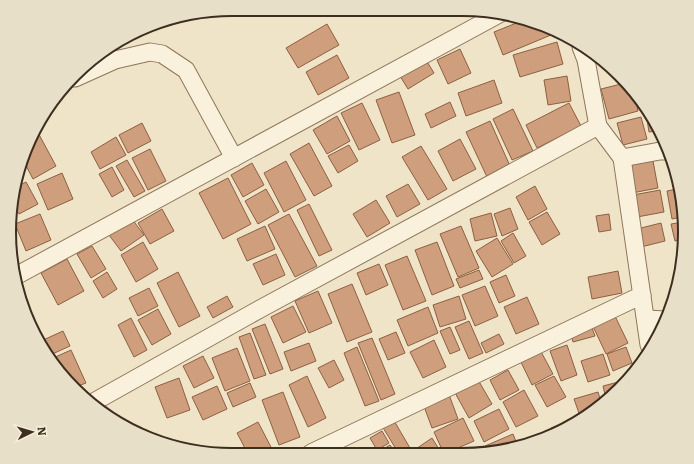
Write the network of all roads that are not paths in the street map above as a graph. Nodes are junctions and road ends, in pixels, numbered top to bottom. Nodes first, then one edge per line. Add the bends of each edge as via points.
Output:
1 (491, 18) edge
2 (583, 53) edge
3 (87, 73) edge
4 (598, 126) junction
5 (663, 152) edge
6 (234, 158) junction
7 (622, 158) junction
8 (20, 274) edge
9 (642, 295) junction
10 (646, 319) junction
11 (660, 320) edge
12 (649, 340) edge
13 (97, 400) edge
14 (322, 448) edge

1 - 6 street
2 - 4 street
3 - 6 street via 115,60 150,52 162,54 186,70
4 - 7 street
4 - 13 street
5 - 7 street
6 - 8 street
7 - 9 street
9 - 10 street
9 - 14 street
10 - 11 street
10 - 12 street

